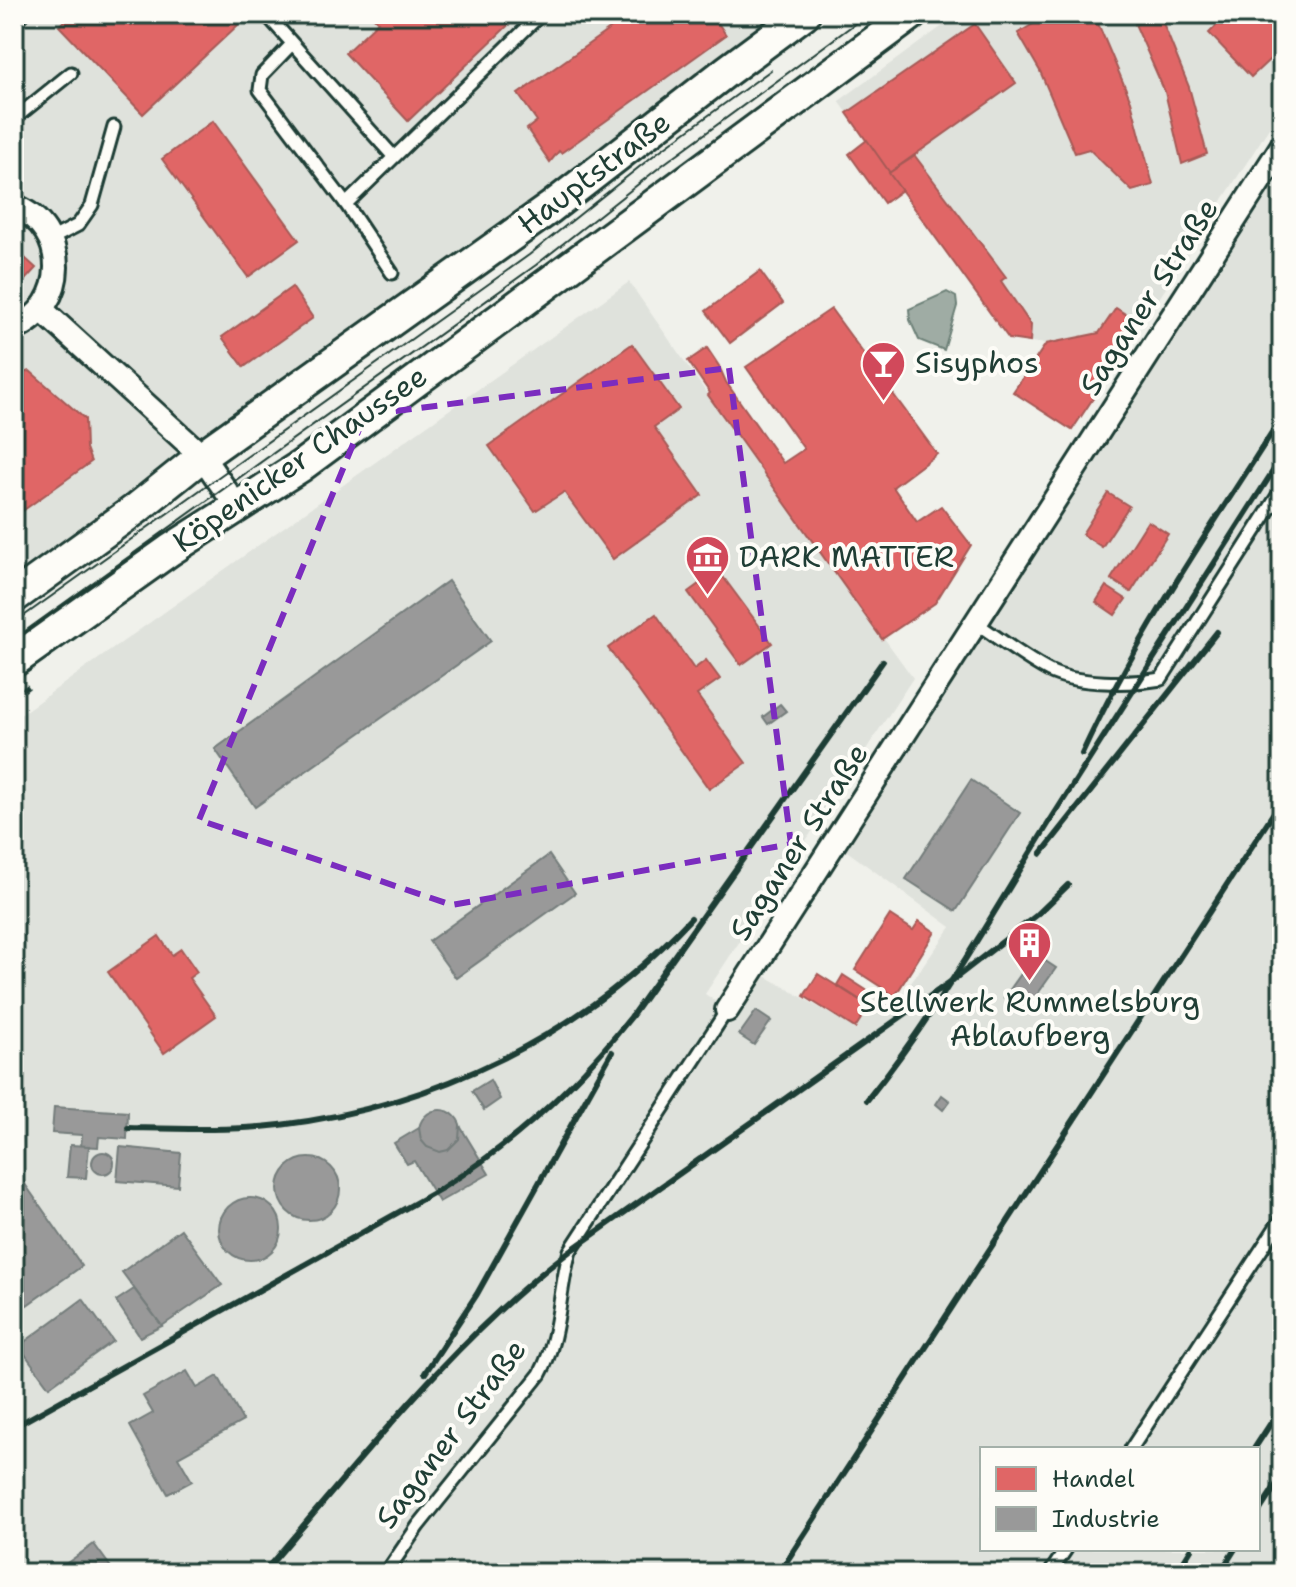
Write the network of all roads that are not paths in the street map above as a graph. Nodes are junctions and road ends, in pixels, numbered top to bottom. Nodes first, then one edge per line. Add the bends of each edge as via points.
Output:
1 (22, 14) edge
2 (266, 14) edge
3 (541, 14) edge
4 (804, 14) edge
5 (912, 14) edge
6 (14, 23) edge
7 (292, 44) junction
8 (71, 73) dead end
9 (14, 119) edge
10 (114, 127) dead end
11 (1282, 146) edge
12 (393, 156) junction
13 (346, 204) junction
14 (14, 206) edge
15 (51, 239) junction
16 (585, 256) joint
17 (392, 273) dead end
18 (42, 310) junction
19 (380, 328) joint
20 (14, 329) edge
21 (202, 456) junction
22 (1282, 489) edge
23 (237, 507) junction
24 (14, 597) edge
25 (976, 623) junction
26 (14, 661) edge
27 (727, 1010) joint
28 (1282, 1218) edge
29 (1132, 1447) edge
30 (1065, 1551) edge
31 (386, 1573) edge
32 (1050, 1573) edge

1 - 6 lane
2 - 7 lane
3 - 12 lane
4 - 19 main road, Hauptstraße via 550,208
5 - 16 main road, Hauptstraße
7 - 12 lane
7 - 13 lane via 262,75 260,90
8 - 9 lane
10 - 15 lane via 92,205 78,225
11 - 25 street, Saganer Straße
12 - 13 lane
13 - 17 lane
14 - 15 street via 39,222
15 - 18 street via 57,276
16 - 23 main road, Köpenicker Chaussee via 301,466
18 - 20 street
18 - 21 street
19 - 21 main road, Köpenicker Chaussee
21 - 23 street
21 - 24 main road, Köpenicker Chaussee
22 - 25 lane via 1161,679 1127,682 1052,673
23 - 26 main road, Köpenicker Chaussee
25 - 27 street, Saganer Straße
27 - 31 lane, Saganer Straße via 570,1251 551,1355 540,1374
28 - 29 lane
30 - 32 lane

